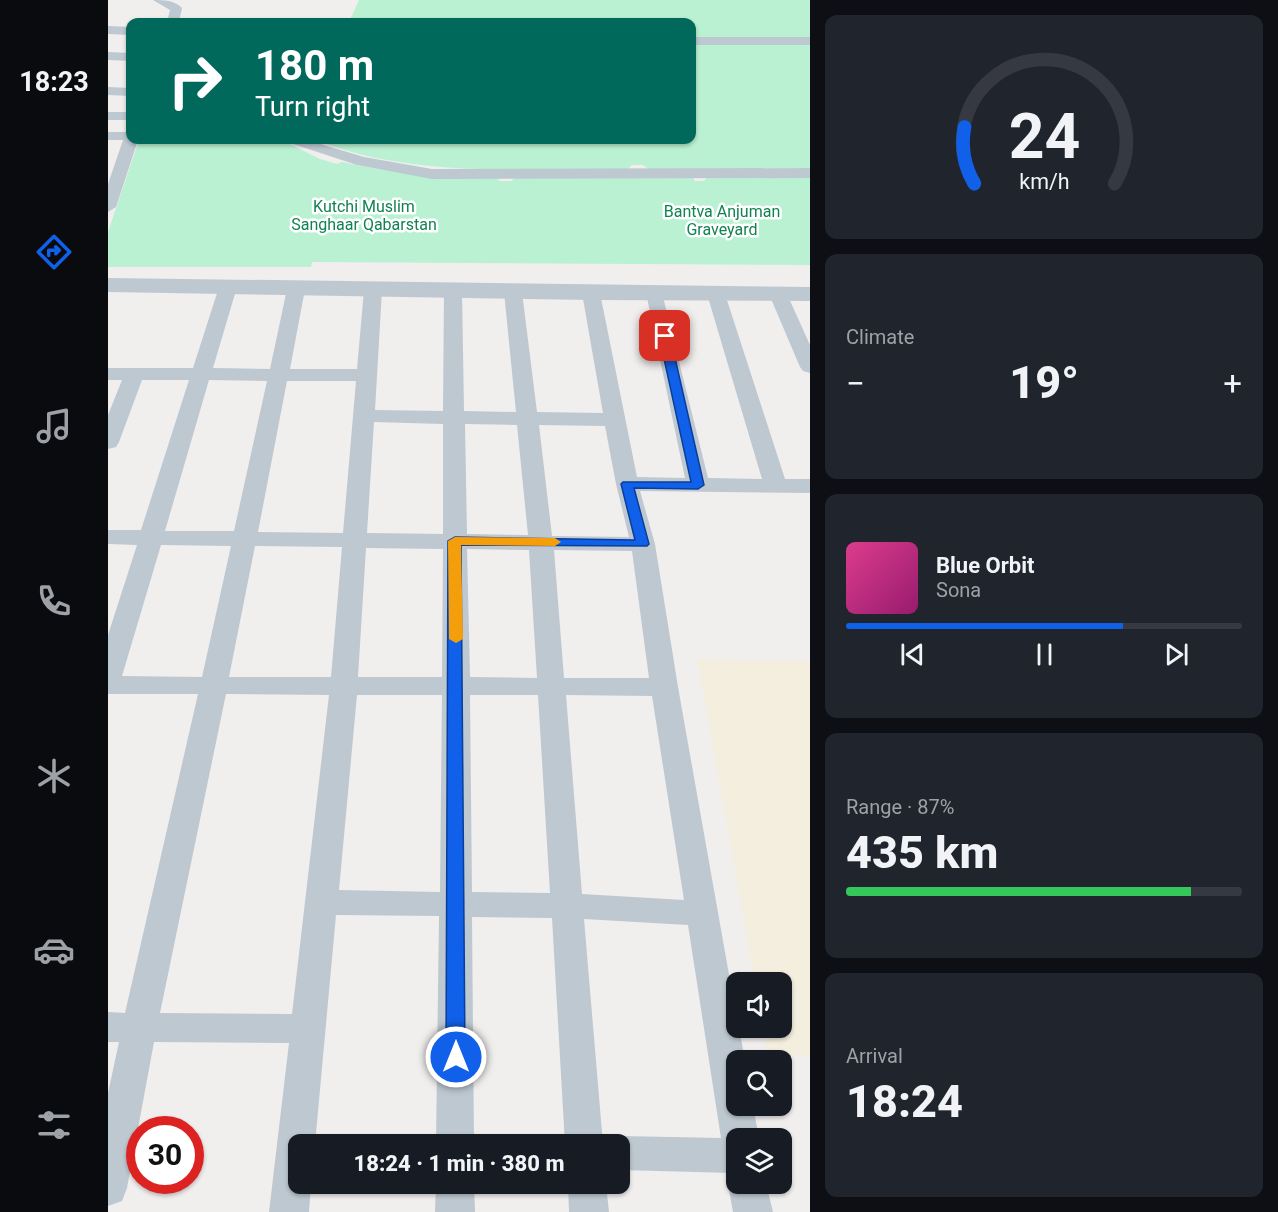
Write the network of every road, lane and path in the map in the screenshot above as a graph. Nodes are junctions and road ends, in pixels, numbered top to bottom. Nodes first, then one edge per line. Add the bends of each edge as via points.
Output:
1 (159, 0) edge
2 (174, 18) edge
3 (108, 30) edge
4 (126, 31) edge
5 (696, 41) edge
6 (810, 41) edge
7 (108, 56) edge
8 (126, 57) edge
9 (108, 91) edge
10 (126, 92) edge
11 (108, 116) edge
12 (126, 116) edge
13 (108, 136) edge
14 (126, 138) edge
15 (129, 144) edge
16 (305, 144) edge
17 (810, 173) edge
18 (112, 184) edge
19 (108, 207) edge
20 (108, 285) edge
21 (228, 287) junction
22 (296, 289) junction
23 (374, 290) junction
24 (453, 291) junction
25 (513, 292) junction
26 (591, 293) junction
27 (655, 293) junction
28 (716, 294) junction
29 (778, 294) junction
30 (810, 294) edge
31 (810, 367) edge
32 (108, 374) edge
33 (135, 374) junction
34 (202, 374) junction
35 (277, 375) junction
36 (367, 375) junction
37 (364, 416) junction
38 (455, 418) junction
39 (529, 419) junction
40 (616, 420) junction
41 (108, 442) edge
42 (627, 484) junction
43 (698, 485) junction
44 (776, 486) junction
45 (810, 486) edge
46 (108, 537) edge
47 (152, 537) junction
48 (244, 538) junction
49 (355, 540) junction
50 (455, 541) junction
51 (541, 542) junction
52 (643, 544) junction
53 (108, 678) edge
54 (108, 685) edge
55 (214, 685) junction
56 (344, 686) junction
57 (456, 686) junction
58 (550, 686) junction
59 (664, 687) junction
60 (321, 902) junction
61 (456, 904) junction
62 (566, 906) junction
63 (702, 913) junction
64 (123, 1028) edge
65 (308, 1029) junction
66 (738, 1128) edge
67 (298, 1134) edge
68 (455, 1134) edge
69 (583, 1134) edge
70 (630, 1153) edge
71 (726, 1156) edge
72 (108, 1188) edge
73 (291, 1194) edge
74 (455, 1194) edge
75 (588, 1194) edge
76 (749, 1194) edge
77 (289, 1212) edge
78 (455, 1212) edge
79 (589, 1212) edge
80 (753, 1212) edge

1 - 2 street via 176,8
3 - 4 street
5 - 6 street
7 - 8 street
9 - 10 street
11 - 12 street
13 - 14 street
15 - 18 street
16 - 17 street via 380,167 432,174
18 - 19 street
20 - 21 street
21 - 22 street
21 - 34 street
22 - 23 street
22 - 35 street
23 - 24 street
23 - 36 street
24 - 25 street
24 - 38 street
25 - 26 street
25 - 39 street
26 - 27 street
26 - 40 street
27 - 28 street
27 - 43 street
28 - 29 street
28 - 44 street
29 - 30 street
29 - 31 street
32 - 33 street
33 - 34 street
33 - 41 street
34 - 35 street
34 - 47 street
35 - 36 street
35 - 48 street
36 - 37 street
37 - 38 street
37 - 49 street
38 - 39 street
38 - 50 street
39 - 40 street
39 - 51 street
40 - 42 street
42 - 43 street
42 - 52 street
43 - 44 street
44 - 45 street
46 - 47 street
47 - 48 street
47 - 53 street
48 - 49 street
48 - 55 street
49 - 50 street
49 - 56 street
50 - 51 street
50 - 57 street
51 - 52 street
51 - 58 street
52 - 59 street
54 - 55 street
55 - 56 street
55 - 64 street
56 - 57 street
56 - 60 street
57 - 58 street
57 - 61 street
58 - 59 street
58 - 62 street
59 - 63 street
60 - 61 street
60 - 65 street
61 - 62 street
61 - 68 street
62 - 63 street
62 - 69 street
63 - 66 street
64 - 65 street
64 - 72 street
65 - 67 street
70 - 71 street
73 - 77 street
74 - 78 street
75 - 79 street
76 - 80 street

